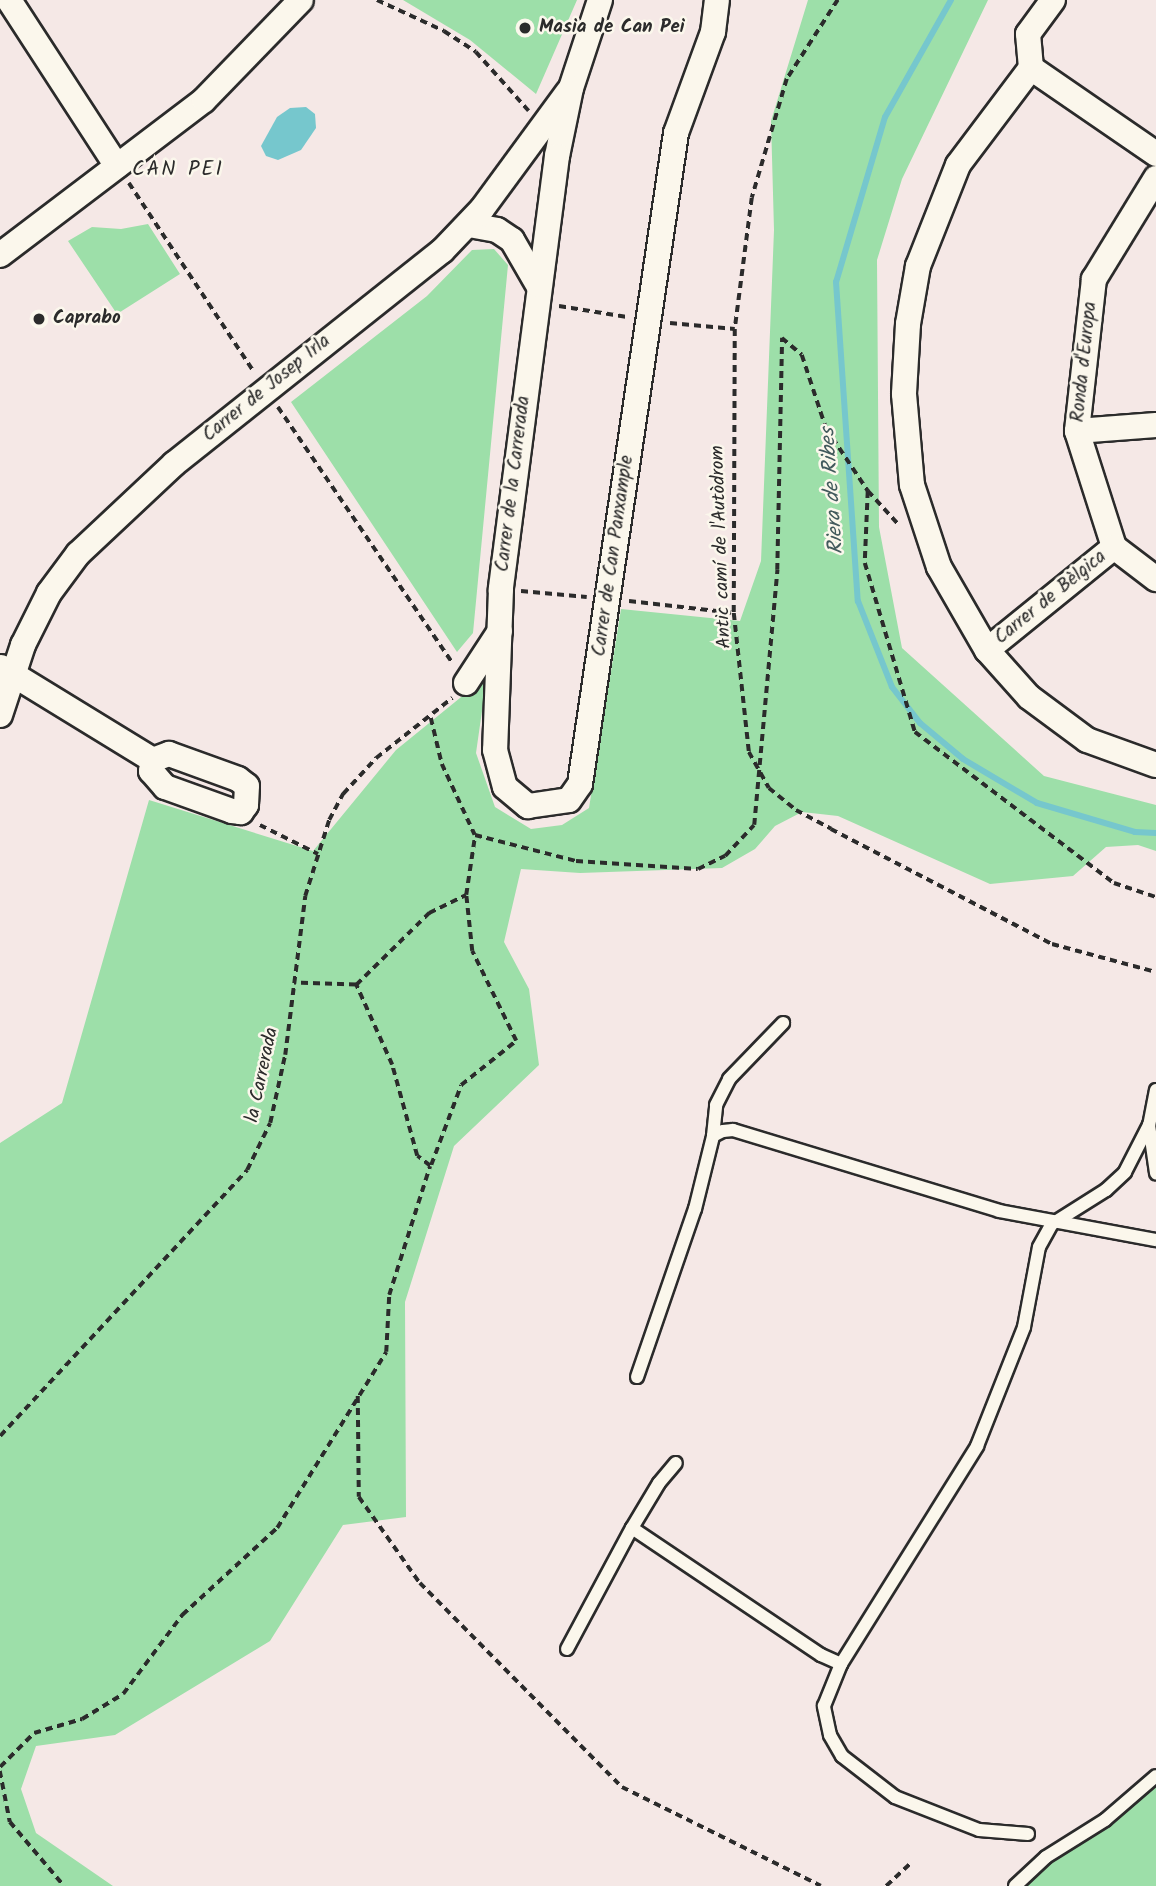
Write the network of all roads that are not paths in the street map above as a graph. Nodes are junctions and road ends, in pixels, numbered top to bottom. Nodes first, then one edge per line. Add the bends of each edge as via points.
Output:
1 (9, 0) edge
2 (301, 0) edge
3 (600, 0) edge
4 (717, 0) edge
5 (1053, 0) edge
6 (1031, 68) junction
7 (571, 88) junction
8 (1156, 154) edge
9 (117, 166) junction
10 (1156, 178) edge
11 (468, 225) junction
12 (0, 255) edge
13 (538, 285) junction
14 (1156, 425) edge
15 (1077, 431) junction
16 (1114, 547) junction
17 (1156, 579) edge
18 (500, 631) junction
19 (987, 650) junction
20 (6, 672) edge
21 (466, 683) road end
22 (498, 683) joint
23 (0, 715) edge
24 (1156, 765) edge
25 (241, 812) road end
26 (783, 1023) dead end
27 (1156, 1090) edge
28 (1149, 1125) junction
29 (713, 1136) junction
30 (1156, 1173) edge
31 (1052, 1224) junction
32 (1156, 1240) edge
33 (637, 1377) dead end
34 (677, 1463) dead end
35 (632, 1528) junction
36 (567, 1649) dead end
37 (841, 1664) junction
38 (1156, 1776) edge
39 (1028, 1834) dead end
40 (1015, 1886) edge

1 - 9 street
2 - 9 street via 204,100
3 - 7 street
4 - 22 street, Carrer de Can Panxample via 713,32 676,133 580,784 569,800 528,806 505,788 495,750
5 - 6 street via 1028,34
6 - 8 street
6 - 19 street via 958,165 918,265 908,324 904,394 912,485 939,567
7 - 11 street, Carrer de Josep Irla
7 - 13 street, Carrer de la Carrerada
9 - 12 street
10 - 15 street, Ronda d'Europa via 1094,279
11 - 13 street via 497,230 512,240
11 - 20 street, Carrer de Josep Irla via 126,504 78,554 49,593
13 - 18 street, Carrer de la Carrerada
14 - 15 street
15 - 16 street, Ronda d'Europa
16 - 17 street
16 - 19 street, Carrer de Bèlgica
18 - 21 street
18 - 22 street, Carrer de la Carrerada
19 - 24 street via 1029,697 1087,740
20 - 23 street, Carrer de Josep Irla
20 - 25 street via 153,760 152,771 165,787
26 - 29 lane via 729,1079 716,1105
27 - 28 lane
28 - 30 lane
28 - 31 lane via 1125,1172 1106,1190
29 - 31 lane via 733,1130
29 - 33 lane via 695,1209
31 - 32 lane
31 - 37 lane via 1039,1247 1024,1327 977,1446
34 - 35 lane
35 - 36 lane
35 - 37 lane
37 - 39 lane via 824,1706 830,1735 842,1756 895,1797 924,1810 979,1830
38 - 40 lane via 1105,1820 1046,1857

